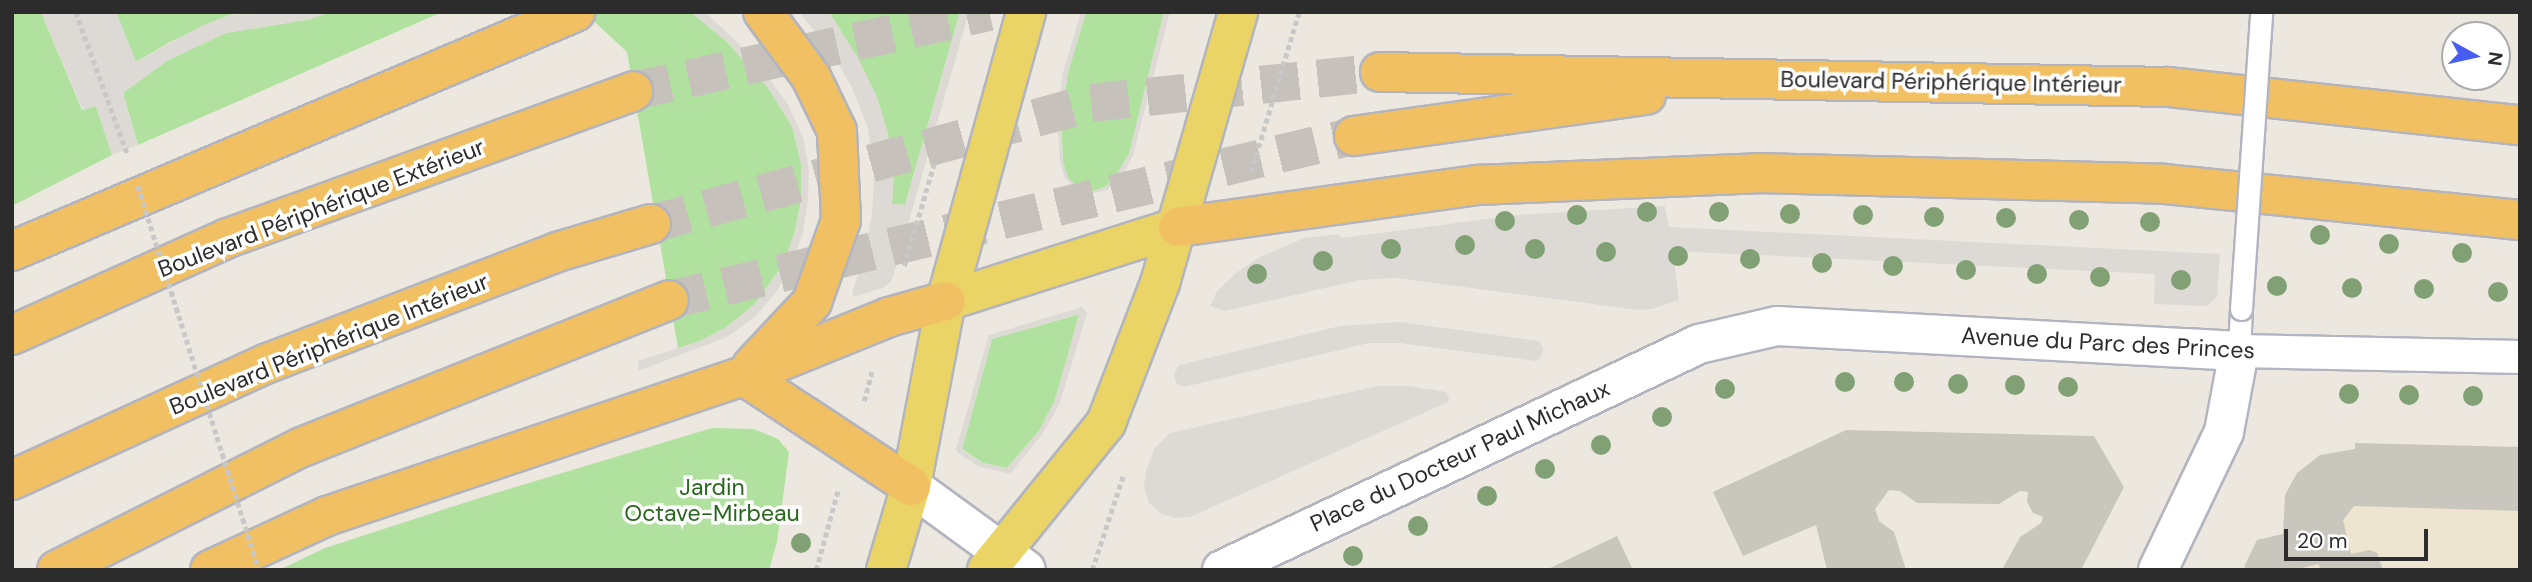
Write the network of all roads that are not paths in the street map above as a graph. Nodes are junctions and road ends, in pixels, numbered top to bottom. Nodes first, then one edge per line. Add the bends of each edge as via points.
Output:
1 (575, 12) edge
2 (762, 12) edge
3 (1026, 12) edge
4 (1238, 12) edge
5 (2261, 12) edge
6 (1380, 72) tunnel mouth
7 (1767, 78) junction
8 (633, 91) tunnel mouth
9 (2520, 125) edge
10 (1354, 136) tunnel mouth
11 (2520, 220) edge
12 (651, 223) tunnel mouth
13 (1178, 227) junction
14 (12, 251) edge
15 (669, 300) tunnel mouth
16 (946, 301) junction
17 (12, 335) edge
18 (1699, 344) joint
19 (2239, 351) junction
20 (2520, 357) edge
21 (744, 376) junction
22 (12, 480) edge
23 (911, 486) junction
24 (1005, 564) edge
25 (57, 570) edge
26 (210, 570) edge
27 (886, 570) edge
28 (1222, 570) edge
29 (2158, 570) edge

1 - 14 highway
2 - 21 highway via 811,77 837,131 841,220 813,302
3 - 16 main road
4 - 13 main road
5 - 19 lane, bridge
6 - 7 highway, Boulevard Périphérique Intérieur
7 - 9 highway, Boulevard Périphérique Intérieur via 2168,87
7 - 10 highway
8 - 17 highway, Boulevard Périphérique Extérieur via 228,238
11 - 13 highway via 2165,184 1758,173 1477,185
12 - 22 highway, Boulevard Périphérique Intérieur via 557,252 268,363
13 - 16 main road
13 - 24 main road via 1106,423
15 - 25 highway via 302,447
16 - 21 highway via 889,317
16 - 23 main road
18 - 19 street, Avenue du Parc des Princes via 1777,326
18 - 28 street, Place du Docteur Paul Michaux
19 - 20 street, Avenue du Parc des Princes
19 - 29 street via 2224,432
21 - 23 highway
21 - 26 highway via 327,516
23 - 24 street
23 - 27 main road

